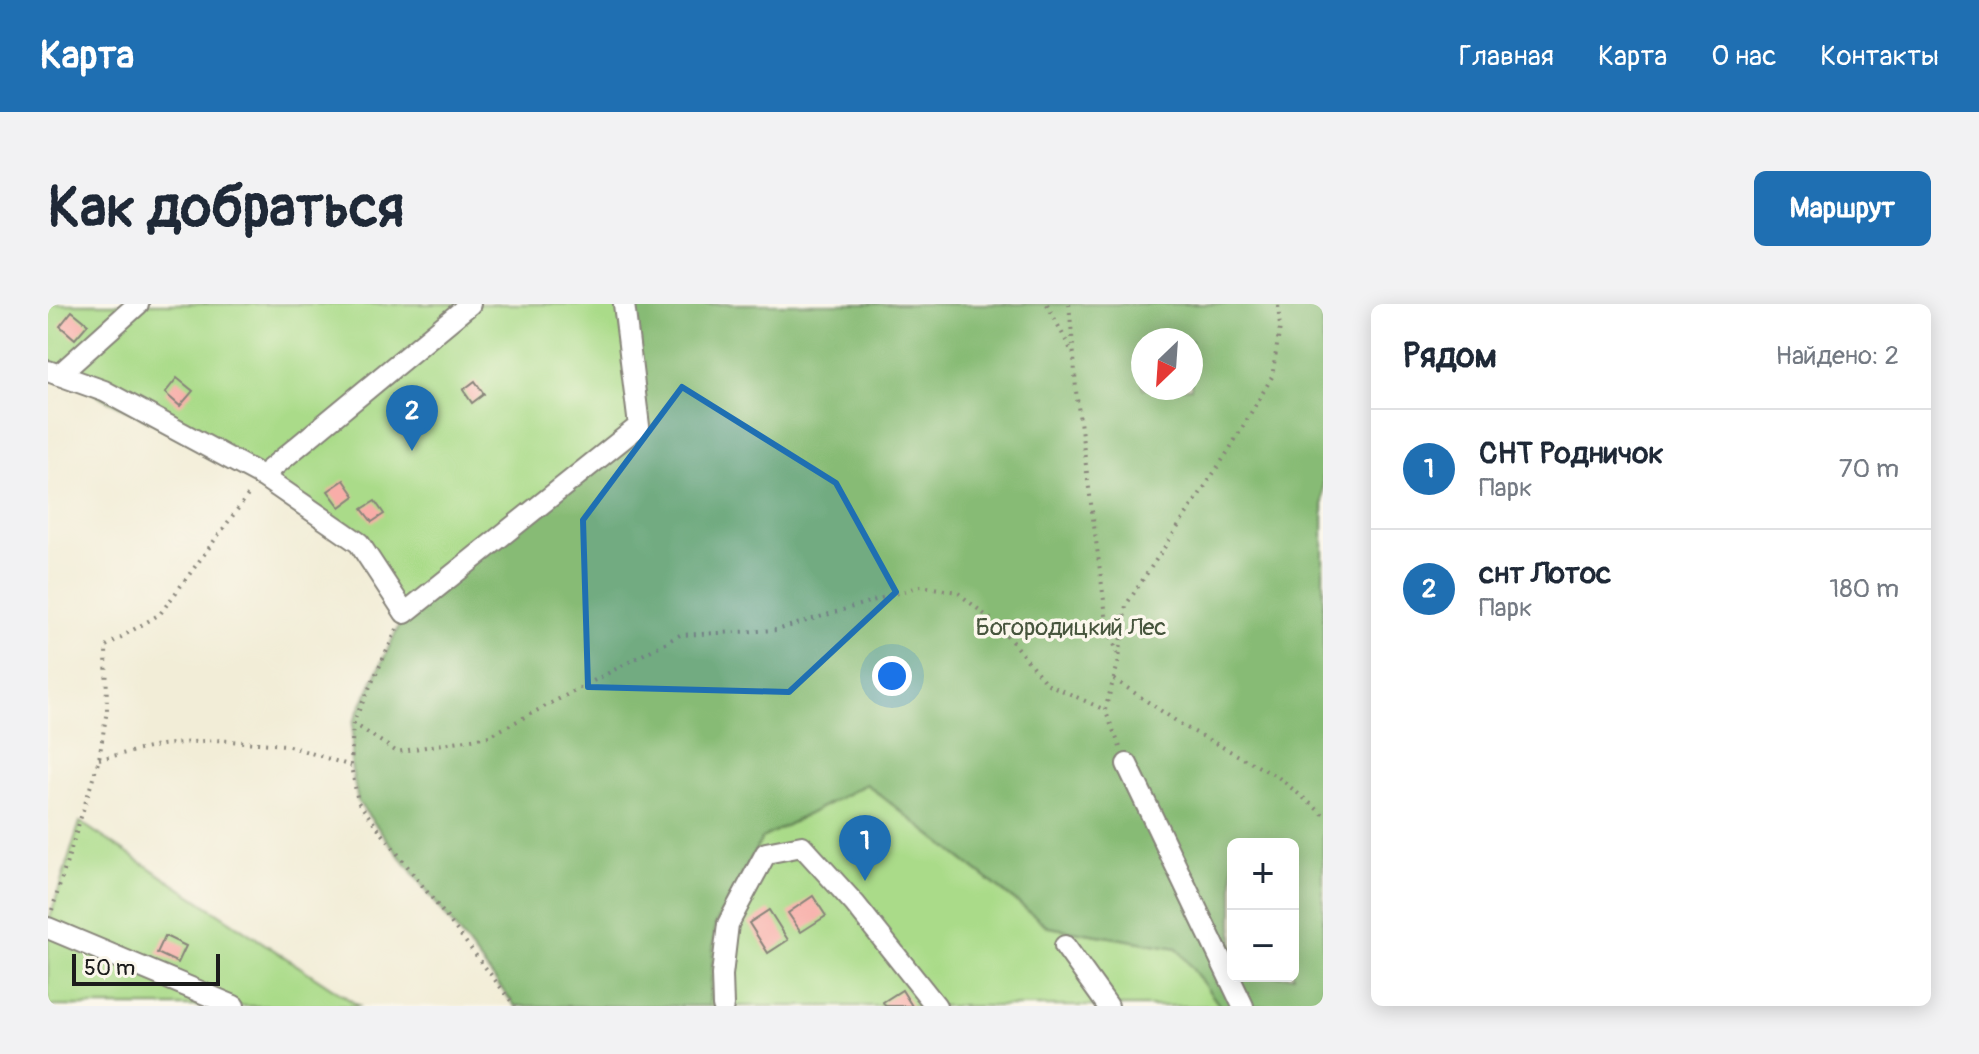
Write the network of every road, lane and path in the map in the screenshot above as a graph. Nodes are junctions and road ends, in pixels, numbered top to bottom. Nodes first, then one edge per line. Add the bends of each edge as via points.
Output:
1 (138, 304) edge
2 (470, 304) edge
3 (624, 304) edge
4 (1047, 304) edge
5 (1069, 304) edge
6 (1278, 304) edge
7 (1074, 356) junction
8 (54, 373) edge
9 (262, 476) junction
10 (405, 613) junction
11 (1119, 660) junction
12 (1114, 679) junction
13 (1105, 710) junction
14 (353, 723) junction
15 (99, 759) junction
16 (1127, 764) joint
17 (351, 766) junction
18 (1323, 814) edge
19 (50, 918) edge
20 (1065, 946) dead end
21 (234, 1006) edge
22 (515, 1006) edge
23 (723, 1006) edge
24 (936, 1006) edge
25 (1108, 1006) edge
26 (1243, 1006) edge

1 - 8 street
2 - 9 street
3 - 10 street via 639,426
4 - 7 path
5 - 7 path
6 - 11 path via 1272,377 1126,605
7 - 11 path via 1107,623
8 - 9 street via 104,391
9 - 10 street via 359,543
9 - 15 path via 160,614 106,646 107,710
10 - 14 path
11 - 12 path
12 - 13 path
12 - 18 path via 1185,727 1278,777
13 - 14 path via 1046,683 999,626 957,592 921,586 777,630 680,635 489,736 397,752
13 - 16 path
14 - 17 path
15 - 17 path via 215,740 286,745
15 - 19 path
16 - 26 street
17 - 22 path via 358,802
19 - 21 street
20 - 25 street
23 - 24 street via 728,924 766,853 802,846

